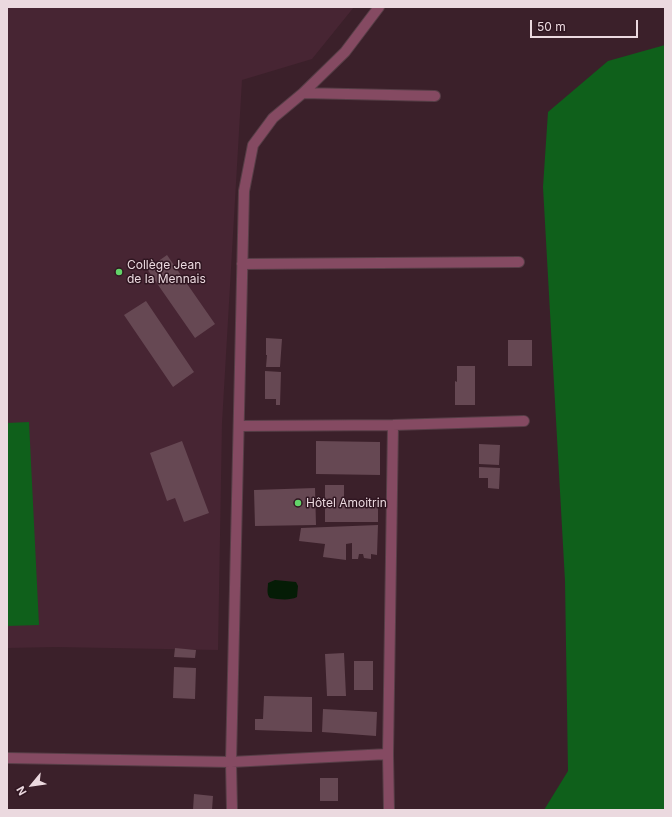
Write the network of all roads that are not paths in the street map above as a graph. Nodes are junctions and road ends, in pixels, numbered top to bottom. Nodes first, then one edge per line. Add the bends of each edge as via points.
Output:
1 (379, 7) edge
2 (303, 93) junction
3 (435, 96) dead end
4 (519, 262) dead end
5 (242, 264) junction
6 (524, 421) dead end
7 (393, 425) junction
8 (239, 426) junction
9 (388, 754) junction
10 (7, 758) edge
11 (231, 762) junction
12 (232, 810) edge
13 (389, 810) edge

1 - 2 street via 345,52
2 - 3 street
2 - 5 street via 273,118 253,145 244,191
4 - 5 street
5 - 8 street
6 - 7 street
7 - 8 street
7 - 9 street
8 - 11 street
9 - 11 street
9 - 13 street
10 - 11 street
11 - 12 street

